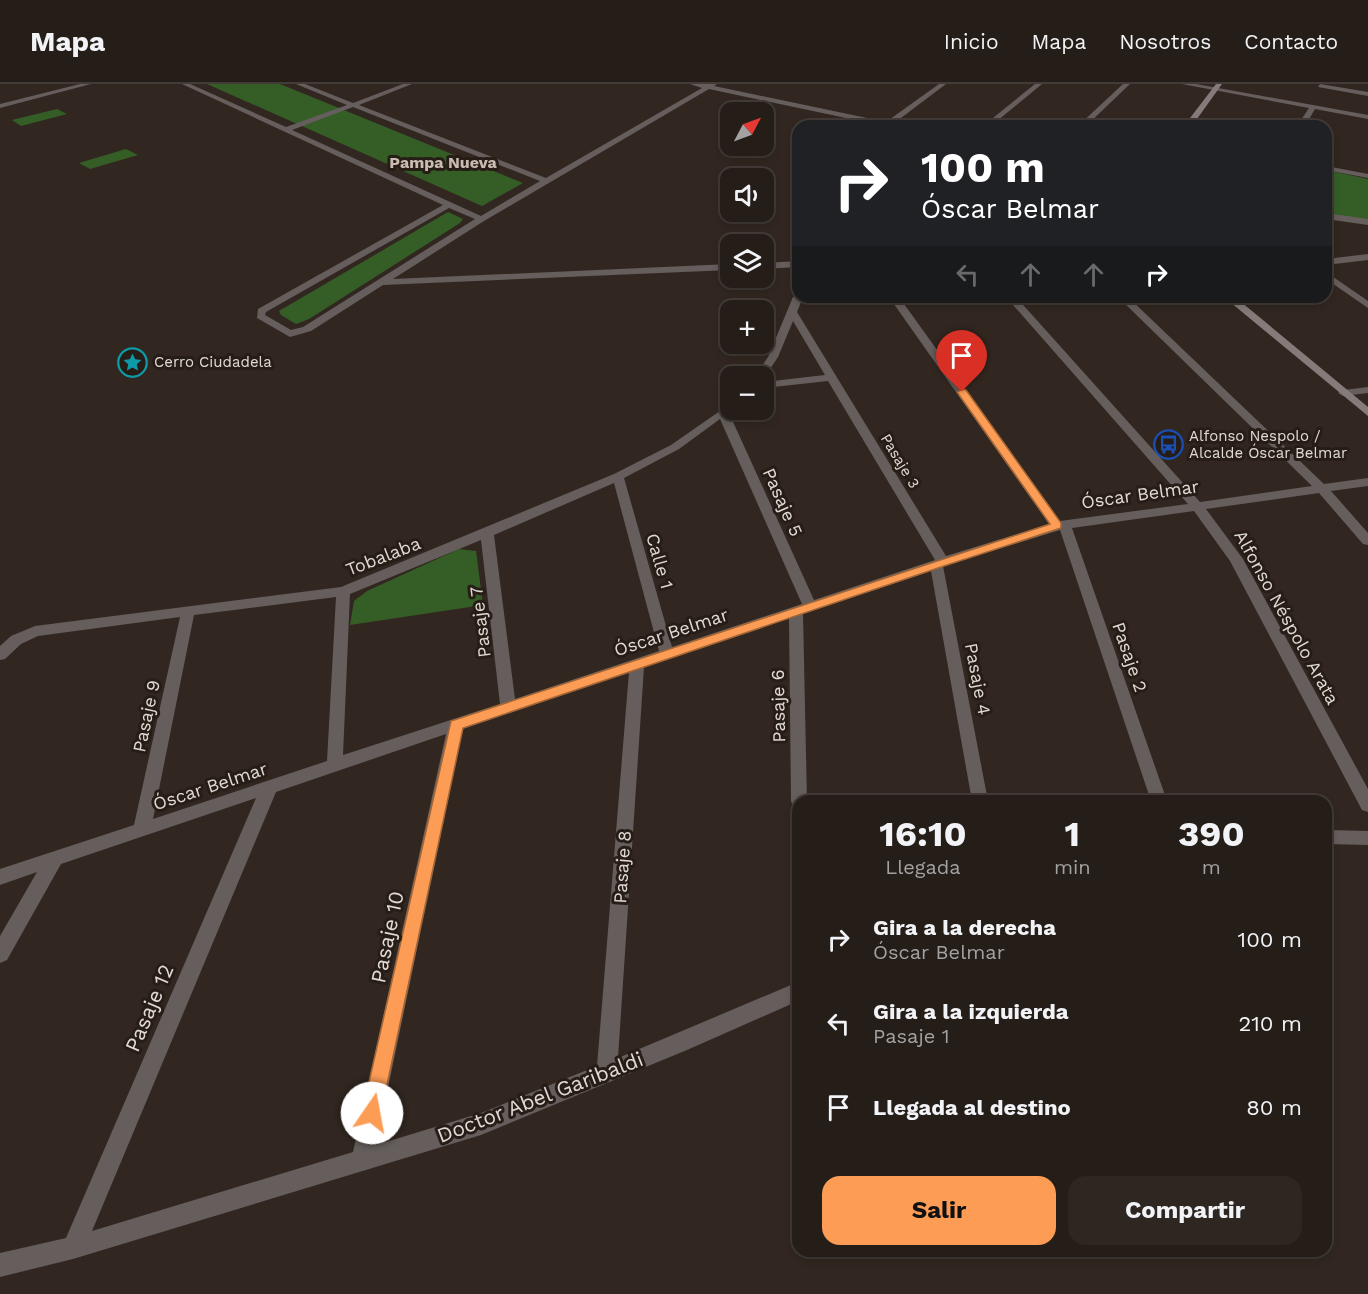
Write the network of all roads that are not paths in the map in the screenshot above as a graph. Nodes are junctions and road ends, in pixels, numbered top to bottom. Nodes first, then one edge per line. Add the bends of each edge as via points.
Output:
1 (88, 84) edge
2 (184, 84) edge
3 (299, 84) edge
4 (383, 84) edge
5 (409, 84) edge
6 (693, 84) edge
7 (943, 84) edge
8 (1039, 84) edge
9 (1127, 84) edge
10 (1185, 84) edge
11 (1320, 85) edge
12 (711, 86) edge
13 (1217, 87) edge
14 (396, 89) junction
15 (1368, 94) edge
16 (351, 105) junction
17 (0, 106) edge
18 (1311, 107) junction
19 (1368, 117) edge
20 (867, 120) edge
21 (896, 120) edge
22 (994, 120) edge
23 (1088, 120) edge
24 (1192, 120) edge
25 (1304, 120) edge
26 (286, 130) junction
27 (1332, 169) edge
28 (1368, 176) edge
29 (546, 181) junction
30 (448, 204) junction
31 (1332, 217) edge
32 (481, 219) junction
33 (1368, 222) edge
34 (1368, 257) edge
35 (1332, 261) edge
36 (792, 264) edge
37 (774, 265) edge
38 (720, 267) edge
39 (1332, 279) edge
40 (383, 282) junction
41 (796, 303) edge
42 (898, 303) edge
43 (1016, 303) edge
44 (1129, 303) edge
45 (1236, 303) edge
46 (1368, 305) edge
47 (792, 312) junction
48 (767, 366) edge
49 (831, 377) junction
50 (774, 384) edge
51 (1368, 390) edge
52 (1343, 393) junction
53 (1368, 413) edge
54 (720, 415) edge
55 (731, 420) edge
56 (618, 477) junction
57 (1368, 482) edge
58 (1322, 489) junction
59 (1197, 506) junction
60 (1061, 525) junction
61 (487, 533) junction
62 (1368, 541) edge
63 (940, 563) junction
64 (343, 591) junction
65 (803, 609) junction
66 (188, 611) junction
67 (667, 654) junction
68 (0, 655) edge
69 (637, 664) junction
70 (508, 707) junction
71 (456, 725) junction
72 (335, 764) junction
73 (270, 786) junction
74 (799, 795) edge
75 (980, 795) edge
76 (1157, 795) edge
77 (1368, 805) edge
78 (142, 829) junction
79 (1332, 837) edge
80 (1368, 837) edge
81 (55, 858) junction
82 (0, 877) edge
83 (0, 954) edge
84 (792, 994) edge
85 (607, 1071) junction
86 (362, 1159) junction
87 (73, 1248) junction
88 (0, 1265) edge

1 - 17 street
2 - 26 street
3 - 16 street
4 - 14 street
5 - 14 street
6 - 12 street
7 - 21 street
8 - 22 street
9 - 23 street
10 - 13 street
11 - 15 street
11 - 18 street
12 - 20 street
12 - 29 street
13 - 18 street
13 - 24 street
14 - 16 street
16 - 26 street
16 - 29 street
18 - 19 street
18 - 25 street
26 - 30 street
27 - 28 street
29 - 32 street
30 - 32 street
30 - 40 street via 261,311 260,316 290,334 298,333
31 - 33 street
32 - 40 street
34 - 35 street
36 - 37 street
38 - 40 street
39 - 46 street
41 - 47 street
42 - 60 street, Pasaje 2
43 - 59 street, Alfonso Néspolo Arata
44 - 58 street
45 - 52 street
47 - 48 street
47 - 49 street, Pasaje 3
49 - 50 street
49 - 63 street, Pasaje 3
51 - 52 street
52 - 53 street
54 - 56 street, Tobalaba via 675,447
55 - 65 street, Pasaje 5
56 - 61 street, Tobalaba
56 - 67 street, Calle 1
57 - 58 street, Óscar Belmar
58 - 59 street, Óscar Belmar
58 - 62 street
59 - 60 street, Óscar Belmar
59 - 77 street, Alfonso Néspolo Arata via 1236,559
60 - 63 street, Óscar Belmar
60 - 76 street, Pasaje 2
61 - 64 street, Tobalaba
61 - 70 street, Pasaje 7
63 - 65 street, Óscar Belmar
63 - 75 street, Pasaje 4
64 - 66 street, Tobalaba
64 - 72 street
65 - 67 street, Óscar Belmar
65 - 74 street, Pasaje 6
66 - 68 street, Tobalaba via 35,631 16,640
66 - 78 street, Pasaje 9
67 - 69 street, Óscar Belmar
69 - 70 street, Óscar Belmar
69 - 85 street, Pasaje 8
70 - 71 street, Óscar Belmar
71 - 72 street, Óscar Belmar
71 - 86 street, Pasaje 10
72 - 73 street, Óscar Belmar
73 - 78 street, Óscar Belmar
73 - 87 street, Pasaje 12
78 - 81 street, Óscar Belmar
79 - 80 street
81 - 82 street, Óscar Belmar
81 - 83 street
84 - 85 street, Doctor Abel Garibaldi
85 - 86 street, Doctor Abel Garibaldi via 481,1124
86 - 87 street, Doctor Abel Garibaldi
87 - 88 street, Doctor Abel Garibaldi

